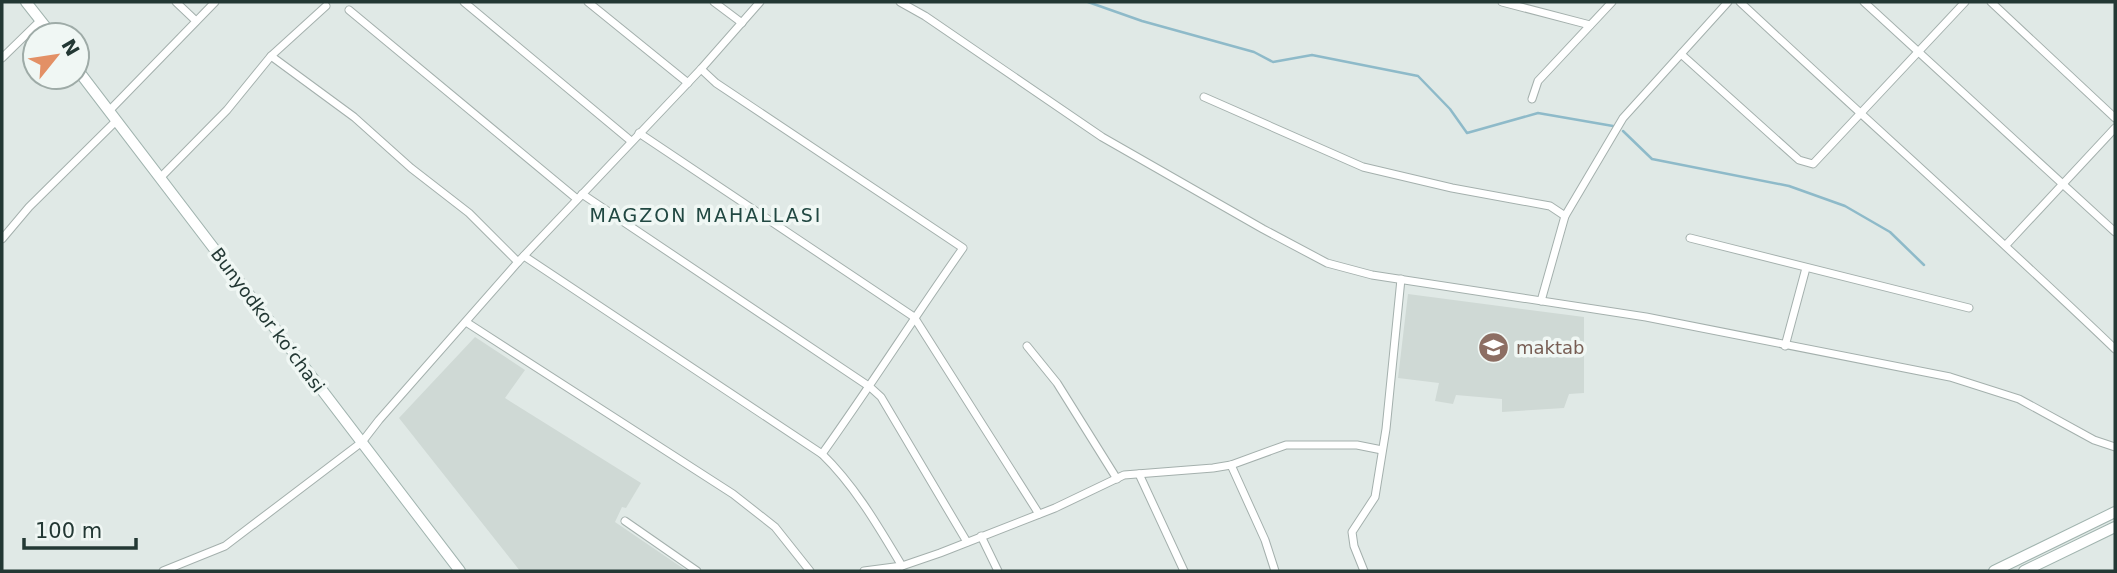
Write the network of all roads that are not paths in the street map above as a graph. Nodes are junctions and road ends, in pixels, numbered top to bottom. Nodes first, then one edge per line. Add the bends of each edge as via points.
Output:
1 (26, 2) edge
2 (176, 2) edge
3 (215, 2) edge
4 (464, 2) edge
5 (588, 2) edge
6 (715, 2) edge
7 (760, 2) edge
8 (900, 2) edge
9 (1502, 2) edge
10 (1612, 2) edge
11 (1728, 2) edge
12 (1740, 2) edge
13 (1864, 2) edge
14 (1965, 2) edge
15 (1990, 2) edge
16 (326, 6) dead end
17 (349, 10) dead end
18 (41, 20) joint
19 (196, 21) junction
20 (742, 23) junction
21 (1590, 25) junction
22 (1917, 52) junction
23 (1681, 54) junction
24 (271, 56) junction
25 (2, 58) edge
26 (701, 69) junction
27 (688, 83) junction
28 (91, 87) edge
29 (1204, 97) dead end
30 (1532, 99) dead end
31 (109, 111) junction
32 (1859, 113) junction
33 (2115, 118) edge
34 (116, 121) junction
35 (2115, 128) edge
36 (639, 133) junction
37 (631, 141) junction
38 (160, 178) junction
39 (2063, 184) junction
40 (580, 197) junction
41 (1565, 216) junction
42 (2115, 232) edge
43 (1690, 238) dead end
44 (2, 239) edge
45 (2006, 245) junction
46 (521, 259) junction
47 (1806, 268) junction
48 (1401, 279) junction
49 (1541, 301) junction
50 (1969, 308) dead end
51 (914, 317) junction
52 (466, 322) junction
53 (1027, 346) dead end
54 (1785, 346) junction
55 (2115, 349) edge
56 (870, 387) junction
57 (362, 442) junction
58 (2115, 447) edge
59 (1382, 450) junction
60 (822, 454) junction
61 (1231, 465) junction
62 (1139, 474) junction
63 (1116, 479) junction
64 (2115, 512) edge
65 (1039, 514) junction
66 (625, 520) dead end
67 (2115, 527) edge
68 (981, 536) junction
69 (967, 542) junction
70 (902, 566) junction
71 (163, 571) edge
72 (460, 571) edge
73 (697, 571) edge
74 (810, 571) edge
75 (864, 571) edge
76 (998, 571) edge
77 (1184, 571) edge
78 (1275, 571) edge
79 (1364, 571) edge
80 (1994, 571) edge
81 (2024, 571) edge

1 - 18 main road
2 - 19 street
3 - 19 street
4 - 37 street
5 - 27 street
6 - 20 street
7 - 20 street
8 - 48 street via 1102,137 1264,229 1327,263
9 - 21 street
10 - 21 street
11 - 23 street
12 - 32 street
13 - 22 street
14 - 22 street
15 - 33 street
16 - 24 street
17 - 40 street
18 - 25 street
19 - 31 street
20 - 26 street
21 - 30 street via 1538,81
22 - 32 street
22 - 39 street
23 - 32 street via 1799,160 1813,164
23 - 41 street via 1623,118
24 - 38 street via 227,110
24 - 46 street via 354,117
26 - 27 street
26 - 51 street via 963,248
27 - 36 street
28 - 31 main road, Bunyodkor koʻchasi
29 - 41 street via 1363,167 1550,206
31 - 34 main road, Bunyodkor koʻchasi
32 - 45 street
34 - 38 main road, Bunyodkor koʻchasi
34 - 44 street via 29,206
35 - 39 street
36 - 37 street
36 - 51 street
37 - 40 street
38 - 57 main road, Bunyodkor koʻchasi
39 - 42 street
39 - 45 street
40 - 46 street
40 - 56 street
41 - 49 street
43 - 47 street
45 - 55 street
46 - 52 street
46 - 60 street
47 - 50 street
47 - 54 street
48 - 49 street
48 - 59 street
49 - 54 street
51 - 56 street
51 - 65 street
52 - 57 street
52 - 74 street via 733,494 775,527
53 - 63 street via 1057,383
54 - 58 street via 1950,377 2019,399
56 - 60 street
56 - 69 street via 881,397
57 - 71 street via 225,546
57 - 72 main road, Bunyodkor koʻchasi
59 - 61 street via 1357,445 1286,446
59 - 79 street via 1375,496 1352,533
60 - 70 street via 866,507
61 - 62 street
61 - 78 street
62 - 63 street
62 - 77 street
63 - 65 street
64 - 80 main road
65 - 68 street
66 - 73 street
67 - 81 main road
68 - 69 street
68 - 76 street
69 - 70 street
70 - 75 street

